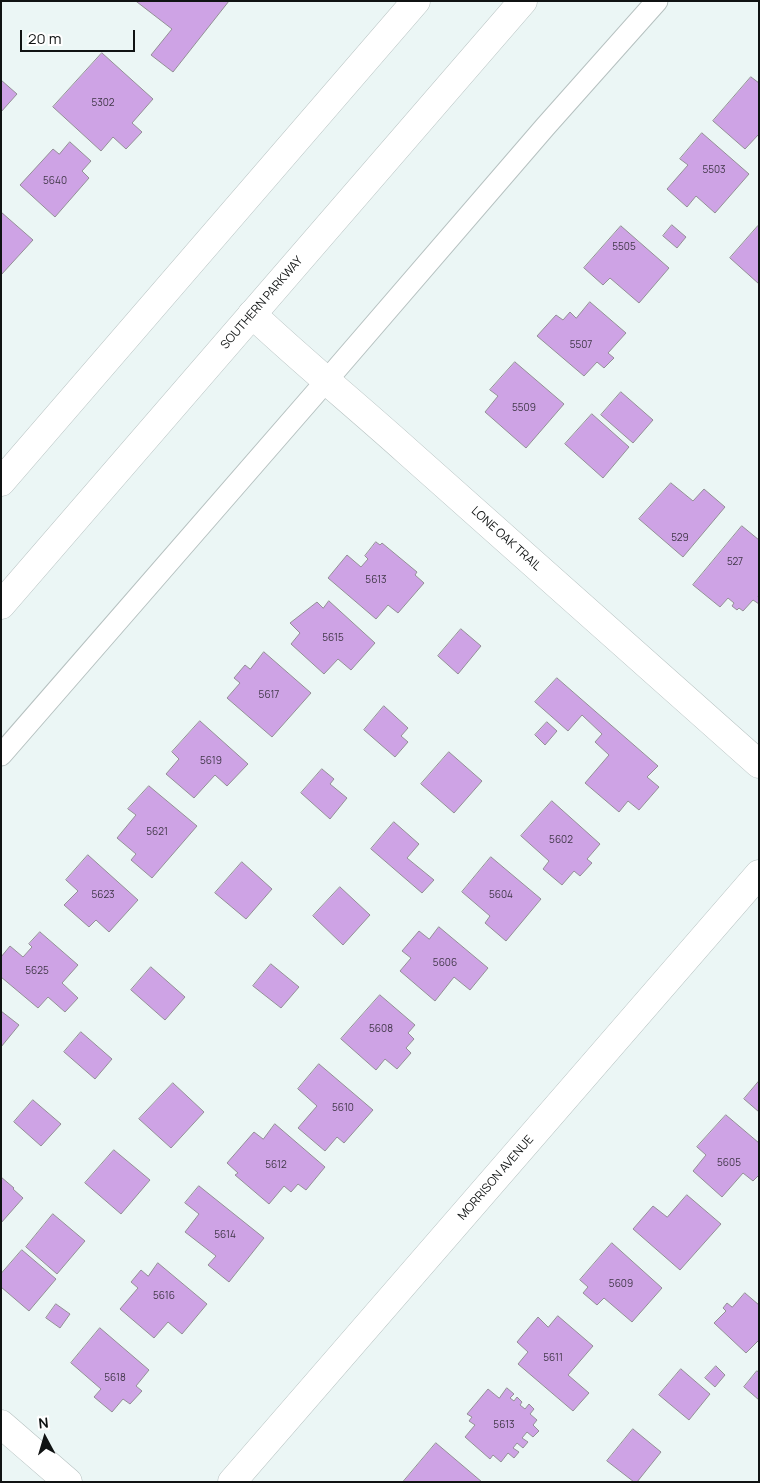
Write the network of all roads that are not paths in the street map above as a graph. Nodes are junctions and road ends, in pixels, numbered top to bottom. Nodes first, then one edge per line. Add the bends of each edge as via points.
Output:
1 (416, 1) edge
2 (523, 1) edge
3 (657, 1) edge
4 (252, 314) junction
5 (327, 380) junction
6 (1, 482) edge
7 (1, 605) edge
8 (1, 755) edge
9 (759, 764) edge
10 (759, 874) edge
11 (1, 1424) edge
12 (68, 1482) edge
13 (232, 1482) edge

1 - 6 street
2 - 4 street, SOUTHERN PARKWAY
3 - 5 lane
4 - 5 street, LONE OAK TRAIL
4 - 7 street, SOUTHERN PARKWAY
5 - 8 lane
5 - 9 street, LONE OAK TRAIL
10 - 13 street, MORRISON AVENUE
11 - 12 street

